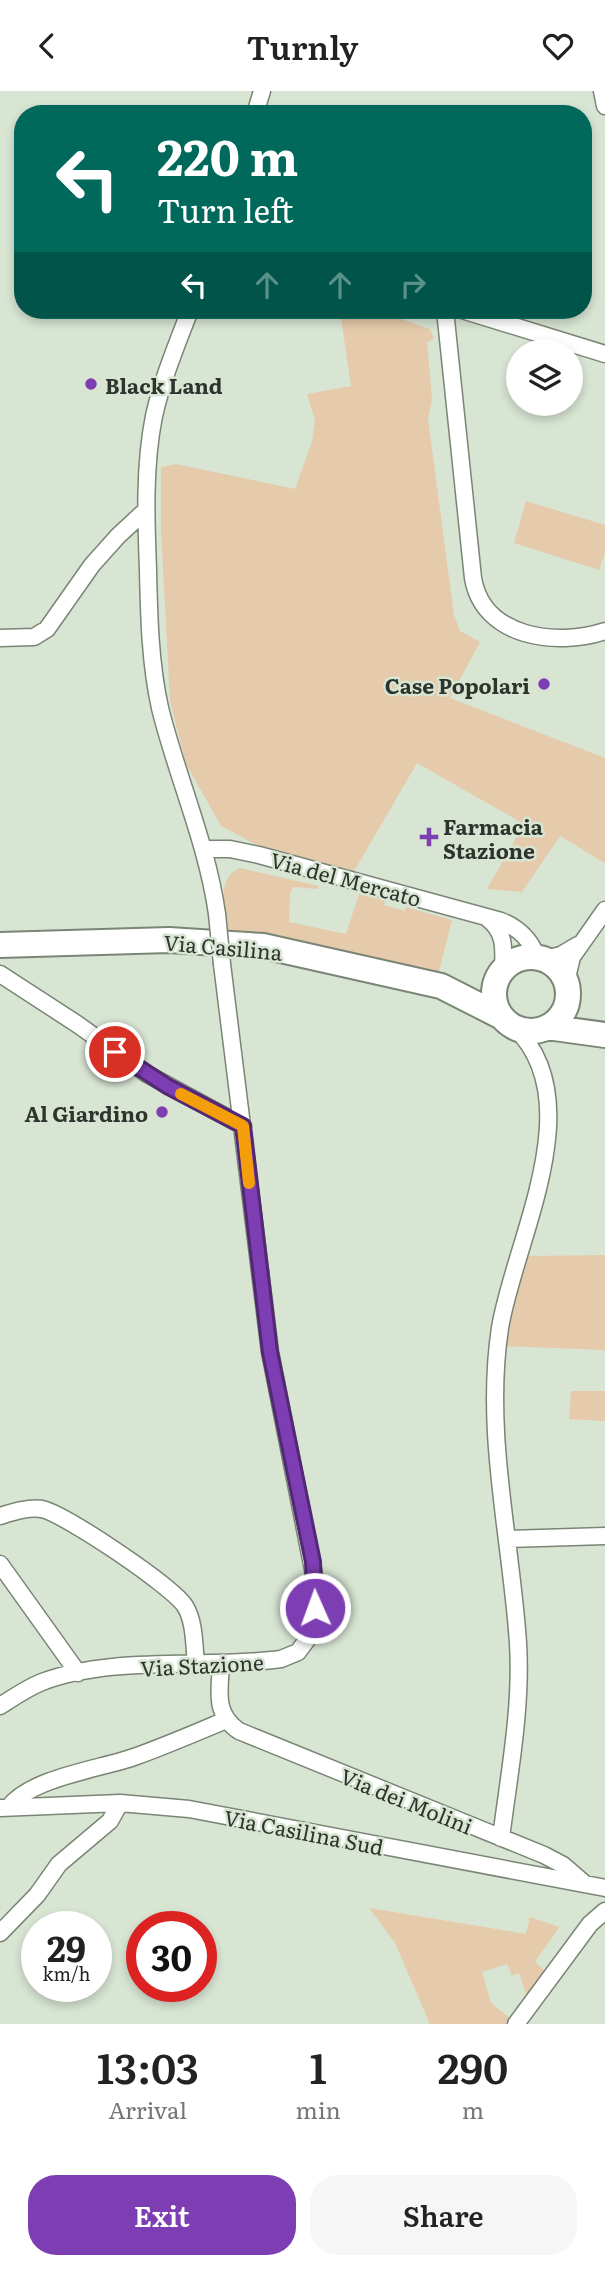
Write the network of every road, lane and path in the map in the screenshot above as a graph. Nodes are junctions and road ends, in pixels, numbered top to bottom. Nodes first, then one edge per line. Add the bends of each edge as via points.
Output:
1 (602, 91) edge
2 (605, 106) edge
3 (187, 319) edge
4 (446, 319) edge
5 (491, 319) edge
6 (605, 354) edge
7 (146, 510) junction
8 (605, 631) edge
9 (0, 638) edge
10 (204, 849) junction
11 (605, 910) edge
12 (487, 918) junction
13 (580, 943) junction
14 (0, 945) edge
15 (540, 958) junction
16 (500, 973) junction
17 (0, 974) edge
18 (442, 986) junction
19 (567, 986) junction
20 (507, 1022) junction
21 (545, 1028) junction
22 (605, 1034) edge
23 (536, 1054) junction
24 (243, 1126) junction
25 (0, 1516) edge
26 (605, 1536) edge
27 (507, 1539) junction
28 (0, 1564) edge
29 (221, 1663) junction
30 (196, 1664) junction
31 (78, 1673) junction
32 (0, 1706) edge
33 (226, 1720) junction
34 (120, 1803) junction
35 (4, 1807) edge
36 (501, 1838) junction
37 (586, 1884) junction
38 (605, 1888) edge
39 (605, 1911) edge
40 (0, 1933) edge
41 (516, 2024) edge

1 - 2 street
3 - 7 street, Via Stazione via 154,415
4 - 8 street via 476,592 494,616 526,634 564,639
5 - 6 street
7 - 9 street via 92,565 47,629 34,636
7 - 10 street, Via Stazione via 155,683
10 - 12 street, Via del Mercato via 249,853
10 - 24 street, Via Stazione, bridge via 217,913
11 - 13 street
12 - 15 street, Via del Mercato via 522,933
12 - 16 street via 502,935
13 - 15 street via 561,955
13 - 19 street via 569,963
14 - 18 main road, Via Casilina via 146,940 242,943
15 - 16 main road via 513,961
15 - 19 main road via 561,972
16 - 18 main road, Via Casilina via 477,986
16 - 20 main road via 494,998
17 - 24 street via 147,1074
18 - 20 main road, Via Casilina
19 - 21 main road via 563,1012
19 - 22 main road via 583,1017
20 - 21 main road via 532,1031
20 - 23 street
21 - 22 main road
21 - 23 street
23 - 27 street via 546,1095 547,1133 535,1201 502,1316 496,1370 495,1428
24 - 29 street, Via Stazione via 270,1352 313,1562 315,1608 310,1637 294,1655
25 - 30 street via 34,1509 52,1512 167,1588 188,1614
26 - 27 street
27 - 36 street via 519,1677
28 - 31 street
29 - 30 street, Via Stazione
29 - 33 street via 220,1700
30 - 31 street, Via Stazione
31 - 32 street, Via Stazione via 33,1686
33 - 35 street via 132,1758 34,1787
33 - 36 street, Via dei Molini via 251,1736
34 - 35 street, Via Casilina Sud
34 - 37 street, Via Casilina Sud via 216,1813
34 - 40 street via 110,1821 58,1864 37,1895
36 - 37 street, Via dei Molini via 557,1861
37 - 38 street, Via Casilina Sud
39 - 41 street via 590,1924

